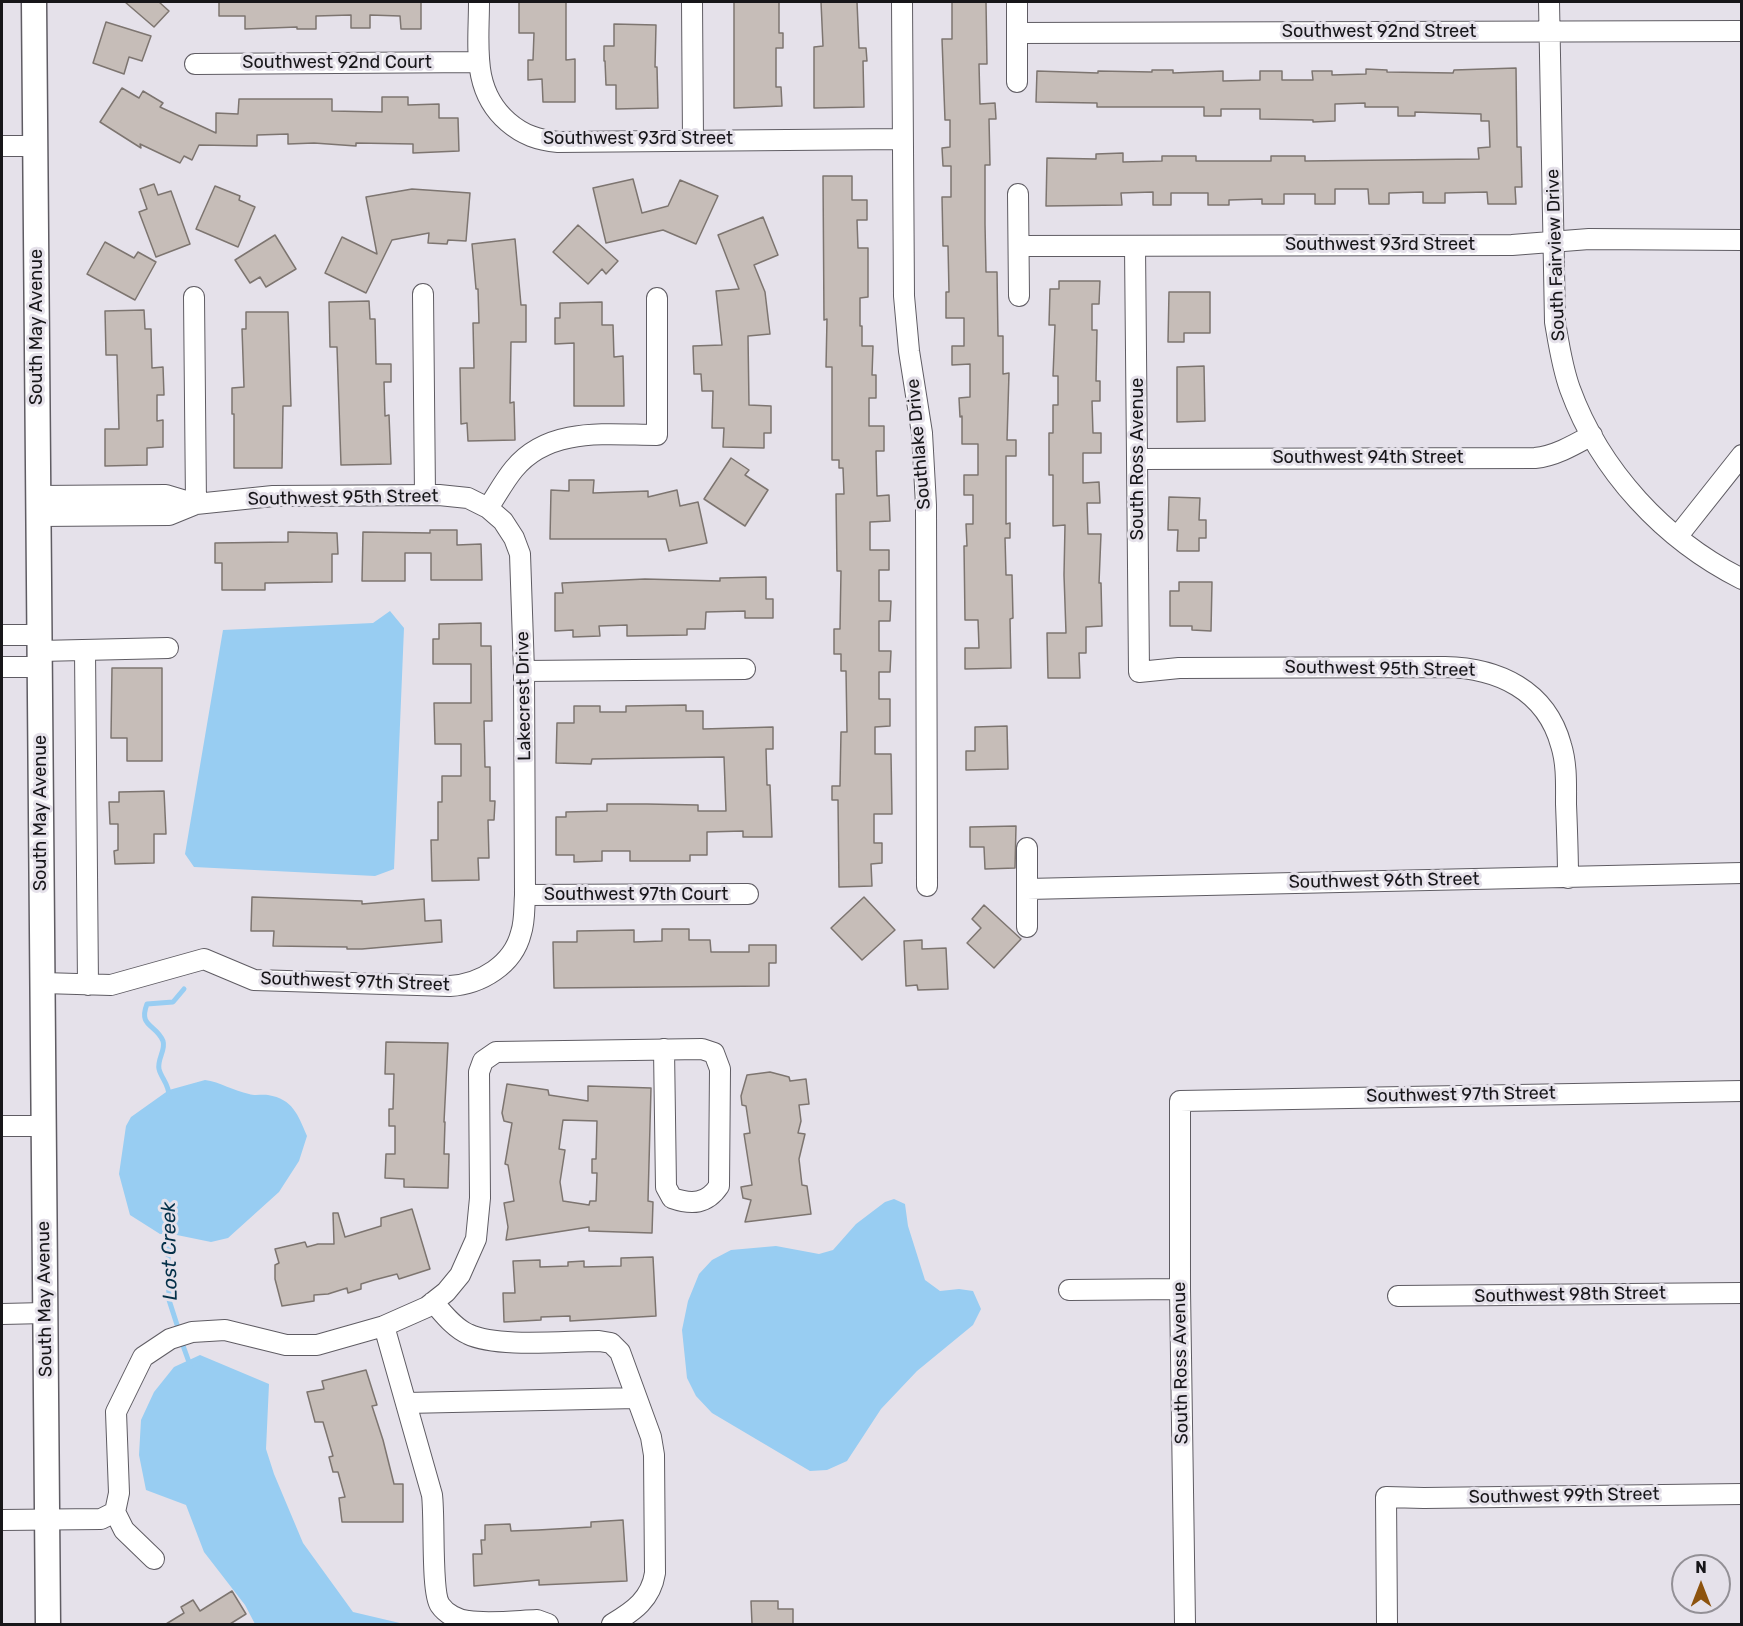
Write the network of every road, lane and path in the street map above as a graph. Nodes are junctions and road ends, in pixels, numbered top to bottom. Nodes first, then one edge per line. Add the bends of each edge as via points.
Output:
1 (34, 2) edge
2 (479, 2) edge
3 (692, 2) edge
4 (902, 2) edge
5 (1017, 2) edge
6 (1549, 2) edge
7 (1742, 31) edge
8 (1550, 32) junction
9 (1017, 33) junction
10 (479, 62) junction
11 (195, 64) dead end
12 (1017, 82) dead end
13 (902, 139) junction
14 (693, 140) junction
15 (2, 146) edge
16 (36, 146) junction
17 (1018, 194) dead end
18 (1742, 240) edge
19 (1553, 242) junction
20 (1019, 246) junction
21 (1136, 246) junction
22 (423, 294) dead end
23 (1019, 296) dead end
24 (194, 297) dead end
25 (657, 297) dead end
26 (1592, 435) junction
27 (1742, 455) edge
28 (1138, 459) junction
29 (136, 495) junction
30 (426, 495) junction
31 (196, 504) junction
32 (38, 506) junction
33 (488, 508) junction
34 (136, 516) junction
35 (1677, 537) junction
36 (1742, 579) edge
37 (2, 635) edge
38 (168, 648) dead end
39 (40, 651) junction
40 (85, 651) junction
41 (2, 667) edge
42 (745, 669) dead end
43 (524, 671) junction
44 (1139, 672) joint
45 (1027, 848) dead end
46 (1742, 873) edge
47 (1568, 878) junction
48 (927, 886) dead end
49 (1027, 889) junction
50 (748, 894) dead end
51 (525, 896) junction
52 (1027, 927) dead end
53 (43, 984) junction
54 (88, 985) junction
55 (664, 1049) junction
56 (1742, 1091) edge
57 (1180, 1101) joint
58 (2, 1126) edge
59 (44, 1126) junction
60 (1180, 1289) junction
61 (1069, 1290) dead end
62 (1742, 1293) edge
63 (1398, 1296) dead end
64 (433, 1302) junction
65 (45, 1313) junction
66 (2, 1314) edge
67 (384, 1326) junction
68 (636, 1398) junction
69 (406, 1403) junction
70 (1742, 1494) edge
71 (114, 1512) junction
72 (47, 1519) junction
73 (2, 1520) edge
74 (154, 1559) dead end
75 (48, 1624) edge
76 (548, 1624) edge
77 (612, 1624) edge
78 (1185, 1624) edge
79 (1387, 1624) edge

1 - 16 main road, South May Avenue
2 - 10 street, Southwest 93rd Street
3 - 14 street
4 - 13 street, Southlake Drive
5 - 9 street
6 - 8 street, South Fairview Drive
7 - 8 street, Southwest 92nd Street
8 - 9 street, Southwest 92nd Street
8 - 19 street, South Fairview Drive
9 - 12 street
10 - 11 street, Southwest 92nd Court
10 - 14 street, Southwest 93rd Street via 492,105 521,133 534,138 558,142
13 - 14 street, Southwest 93rd Street
13 - 48 street, Southlake Drive via 904,296 926,495
15 - 16 street
16 - 32 main road, South May Avenue
17 - 20 street
18 - 19 street, Southwest 93rd Street
19 - 21 street, Southwest 93rd Street
19 - 26 street, South Fairview Drive via 1559,349 1570,390
20 - 21 street, Southwest 93rd Street
20 - 23 street
21 - 28 street, South Ross Avenue
22 - 30 street
24 - 31 street
25 - 33 street via 657,435 579,436 541,446 514,469
26 - 28 street, Southwest 94th Street via 1535,458
26 - 35 street, South Fairview Drive via 1623,483
27 - 35 street
28 - 44 street, South Ross Avenue
29 - 31 street, Southwest 95th Street via 166,495
29 - 32 street, Southwest 95th Street
29 - 34 street
30 - 31 street, Southwest 95th Street via 273,496
30 - 33 street, Southwest 95th Street via 460,497
31 - 34 street, Southwest 95th Street via 169,515
32 - 34 street, Southwest 95th Street
32 - 39 main road, South May Avenue
33 - 43 street, Lakecrest Drive via 503,521 520,554
35 - 36 street, South Fairview Drive
37 - 39 street
38 - 40 street
39 - 40 street
39 - 41 street
39 - 53 main road, South May Avenue
40 - 54 street
42 - 43 street
43 - 51 street, Lakecrest Drive
44 - 47 street, Southwest 95th Street via 1179,668 1445,667 1505,678 1538,704 1562,747
45 - 49 street
46 - 47 street, Southwest 96th Street
47 - 49 street, Southwest 96th Street
49 - 52 street
50 - 51 street, Southwest 97th Court
51 - 54 street, Southwest 97th Street via 520,937 507,959 489,975 459,986 254,980 204,959 111,986
53 - 54 street
53 - 59 main road, South May Avenue
55 - 55 street via 702,1049 714,1053 720,1069 719,1186 712,1196 699,1203 672,1198 666,1187
55 - 64 street via 496,1052 483,1061 479,1072 480,1198 476,1239 460,1275
56 - 57 street, Southwest 97th Street
57 - 60 street, South Ross Avenue
58 - 59 street
59 - 65 main road, South May Avenue
60 - 61 street
60 - 78 street, South Ross Avenue
62 - 63 street, Southwest 98th Street
64 - 67 street
64 - 68 street via 465,1334 488,1342 611,1343 620,1352
65 - 66 street
65 - 72 main road, South May Avenue
67 - 69 street
67 - 71 street via 317,1345 286,1344 225,1330 192,1332 170,1339 143,1357 116,1412 119,1493
68 - 69 street
68 - 77 street via 654,1455 655,1573 644,1602
69 - 76 street via 432,1496 435,1591 440,1605 467,1621 537,1620
70 - 79 street, Southwest 99th Street via 1386,1497
71 - 72 street via 101,1519
71 - 74 street via 124,1530
72 - 73 street
72 - 75 main road, South May Avenue

